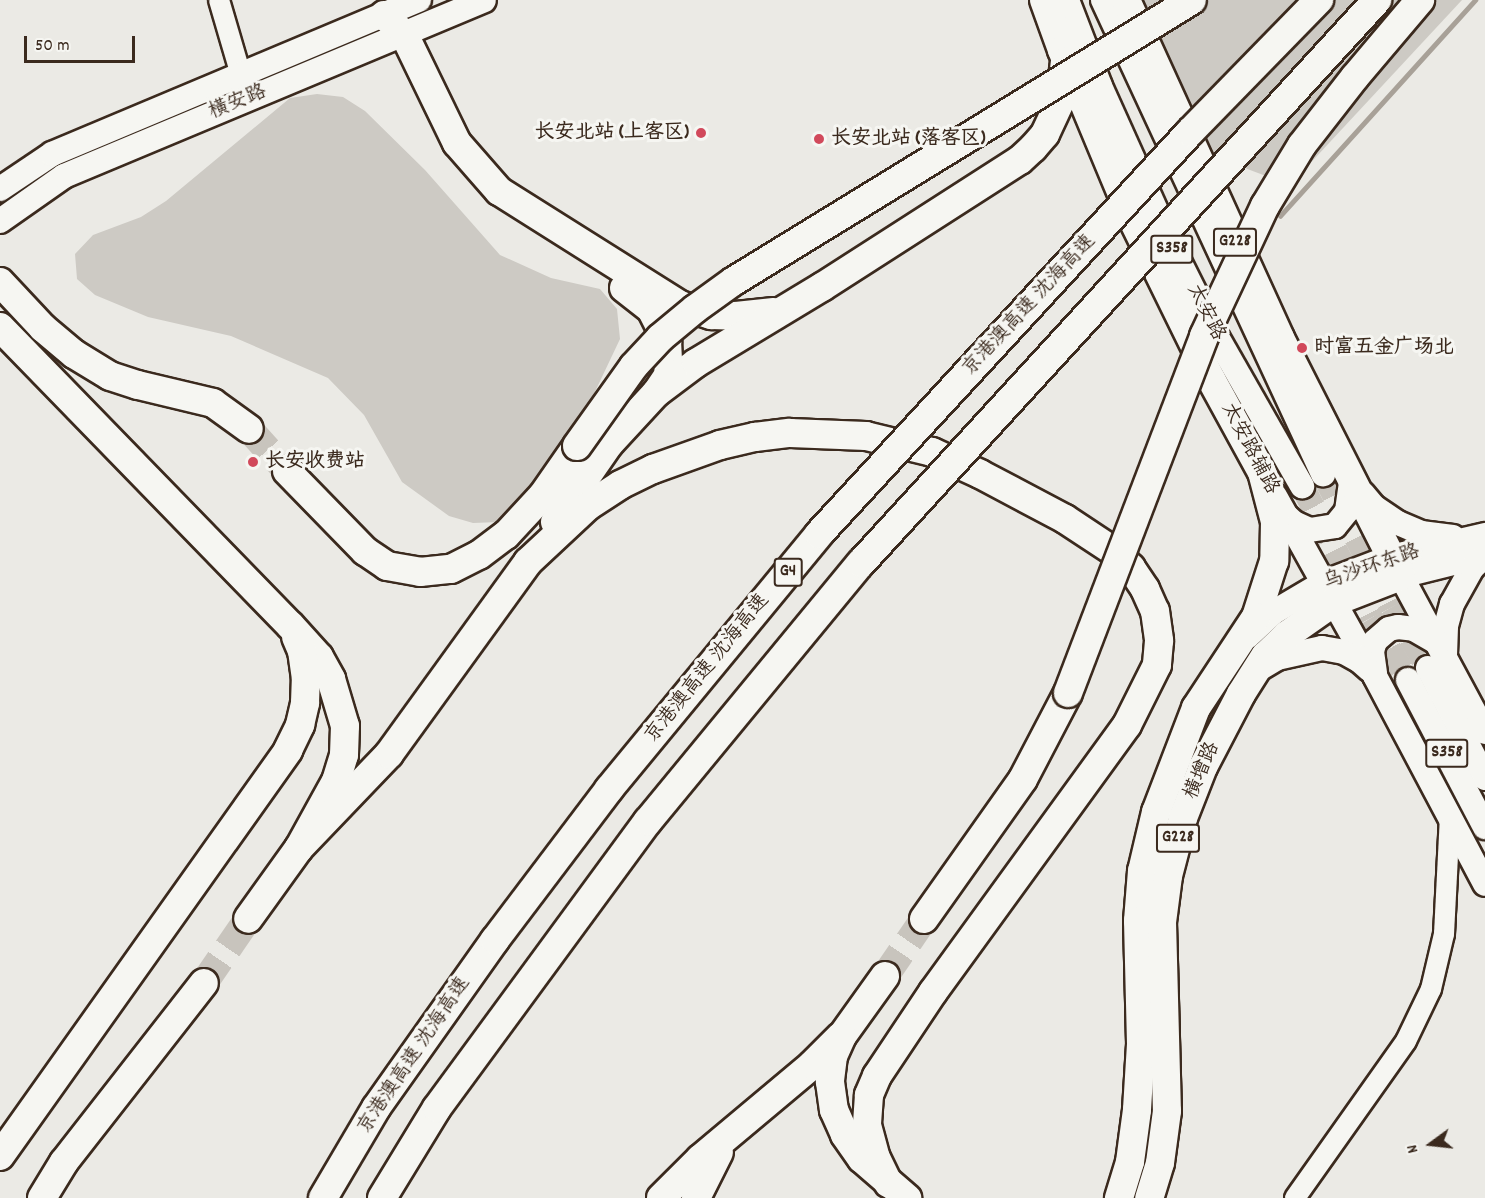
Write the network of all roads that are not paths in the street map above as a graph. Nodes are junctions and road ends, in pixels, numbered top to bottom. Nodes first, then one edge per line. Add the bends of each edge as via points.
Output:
1 (219, 0) edge
2 (419, 0) edge
3 (484, 0) edge
4 (1102, 0) edge
5 (1126, 0) edge
6 (1192, 0) edge
7 (1319, 0) edge
8 (1377, 0) edge
9 (1420, 0) edge
10 (1051, 4) edge
11 (392, 30) junction
12 (1065, 59) junction
13 (239, 74) junction
14 (248, 99) junction
15 (0, 189) edge
16 (0, 221) edge
17 (0, 282) edge
18 (781, 311) junction
19 (0, 327) edge
20 (656, 393) junction
21 (249, 429) tunnel mouth
22 (287, 471) tunnel mouth
23 (1262, 472) junction
24 (1323, 474) tunnel mouth
25 (1351, 481) junction
26 (1302, 486) tunnel mouth
27 (1284, 514) junction
28 (1482, 546) edge
29 (528, 562) junction
30 (1396, 566) junction
31 (1328, 593) junction
32 (290, 624) junction
33 (1241, 643) junction
34 (1430, 662) junction
35 (1255, 672) junction
36 (1376, 676) junction
37 (1485, 732) edge
38 (1485, 778) edge
39 (1450, 816) junction
40 (1485, 827) edge
41 (299, 848) junction
42 (1485, 884) edge
43 (924, 918) tunnel mouth
44 (248, 919) tunnel mouth
45 (885, 976) tunnel mouth
46 (204, 983) tunnel mouth
47 (842, 1036) junction
48 (733, 1130) junction
49 (0, 1156) edge
50 (897, 1191) edge
51 (42, 1198) edge
52 (323, 1198) edge
53 (382, 1198) edge
54 (661, 1198) edge
55 (696, 1198) edge
56 (1119, 1198) edge
57 (1149, 1198) edge
58 (1295, 1198) edge

1 - 13 street
2 - 11 main road, 横安路
3 - 11 main road, 横安路
4 - 24 main road, 太安路 / S358
5 - 25 highway, G228 via 1230,232
6 - 22 highway, bridge via 695,309 634,366 543,495 506,535 479,555 451,569 420,572 387,566 365,551
7 - 52 highway, 京港澳高速 沈海高速 / G4, bridge via 1190,132 819,534 609,789 502,930 376,1108
8 - 53 highway, bridge via 854,573 648,821 437,1108
9 - 43 highway, bridge via 1302,145 1265,206 1204,336 1068,693 1023,778
10 - 12 highway, 太安路辅路
10 - 26 main road, 太安路 / S358 via 1100,86 1217,337
11 - 13 main road, 横安路
11 - 14 main road, 横安路
11 - 18 highway via 457,143 499,191 680,305 711,315
11 - 20 highway via 436,137 476,188 523,226 651,309 667,341 670,357 669,374
12 - 18 highway via 1060,102 1053,119 1045,134 1020,160
12 - 23 highway, 太安路辅路 via 1131,216 1211,379
13 - 14 street
13 - 15 main road, 横安路 via 52,154
14 - 16 main road, 横安路 via 64,176
17 - 21 highway via 43,328 74,354 110,376 213,403
18 - 20 highway via 696,363
19 - 32 highway
20 - 29 highway via 609,444
23 - 27 main road, 太安路辅路
23 - 33 highway, G228 via 1275,522 1274,561 1256,617
25 - 27 main road via 1347,510 1335,526 1310,530
25 - 28 main road via 1374,507 1398,523
25 - 30 highway, G228
27 - 31 main road, 太安路辅路
28 - 30 main road, 乌沙环东路
28 - 34 main road via 1452,604
29 - 41 highway via 388,754
29 - 50 highway via 588,506 620,484 653,469 755,437 828,434 898,442 932,452 980,474 1090,534 1131,568 1145,589 1155,611 1159,640 1157,665 1137,707 933,992 877,1076 869,1095 867,1125 873,1150
30 - 31 highway, 横增路 / G228
30 - 34 main road
31 - 33 main road, 乌沙环东路 via 1274,612
31 - 35 highway, 横增路 / G228 via 1265,656
31 - 36 main road, 太安路辅路
32 - 41 highway via 319,657 331,679 345,726 344,755 336,781
32 - 49 highway via 302,651 306,679 300,725 288,750
33 - 56 highway, 横增路 / G228 via 1192,718 1156,812 1142,871 1137,1110 1130,1162
34 - 36 main road via 1414,629 1389,629 1372,651
34 - 37 main road
34 - 38 main road, S358
34 - 40 main road, S358
35 - 36 main road via 1277,658 1322,648 1344,652
35 - 57 highway, 横增路 / G228 via 1203,767 1183,818 1168,876 1162,922 1167,1111 1160,1163
36 - 39 main road, 太安路辅路
39 - 42 main road, 太安路辅路
39 - 58 street via 1444,934 1431,989 1406,1041
41 - 44 highway
45 - 47 highway
46 - 51 highway via 85,1135
47 - 48 highway
47 - 50 highway via 833,1056 830,1082 834,1110 862,1159
48 - 54 highway
48 - 55 highway

